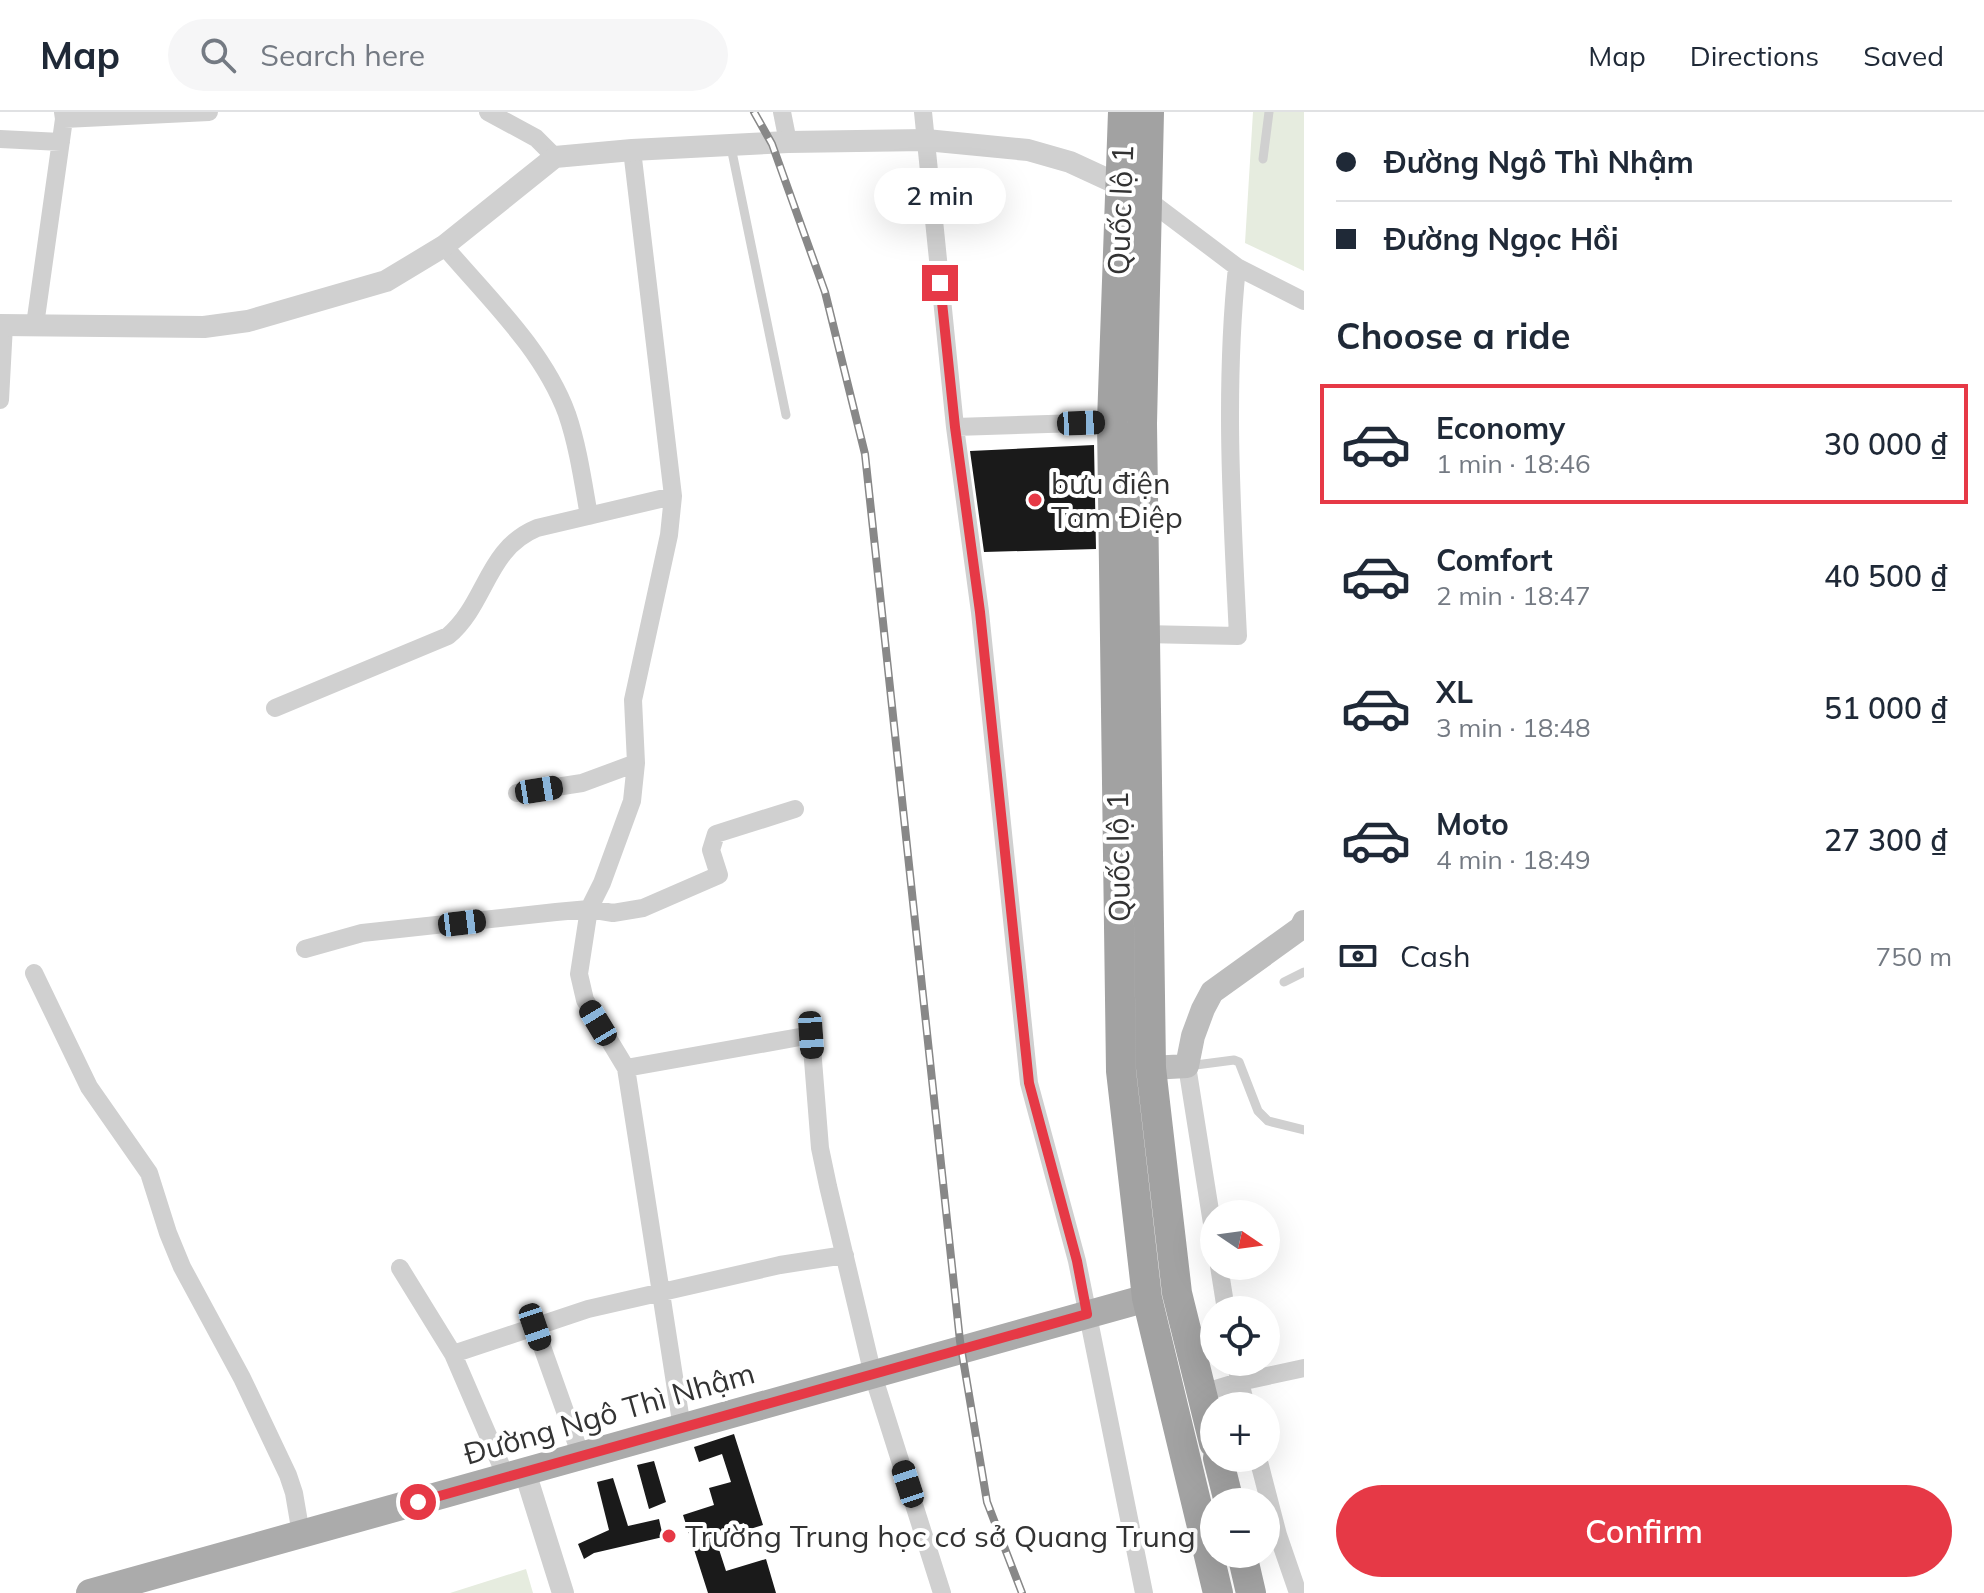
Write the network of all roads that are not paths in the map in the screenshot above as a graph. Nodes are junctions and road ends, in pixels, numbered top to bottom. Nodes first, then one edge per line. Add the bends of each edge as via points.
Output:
1 (198, 112) edge
2 (209, 112) edge
3 (488, 112) edge
4 (782, 112) edge
5 (923, 112) edge
6 (1123, 112) edge
7 (1149, 112) edge
8 (1269, 112) edge
9 (63, 116) edge
10 (0, 139) edge
11 (926, 140) junction
12 (61, 142) junction
13 (788, 142) junction
14 (731, 147) junction
15 (632, 150) junction
16 (555, 157) junction
17 (1263, 159) dead end
18 (1135, 193) junction
19 (444, 246) junction
20 (1237, 267) junction
21 (1304, 301) edge
22 (2, 325) edge
23 (35, 325) junction
24 (0, 400) edge
25 (786, 415) dead end
26 (1112, 422) junction
27 (955, 427) junction
28 (673, 496) junction
29 (589, 516) junction
30 (1143, 634) junction
31 (275, 708) dead end
32 (636, 763) junction
33 (517, 793) dead end
34 (795, 809) dead end
35 (589, 909) junction
36 (1304, 922) edge
37 (305, 949) dead end
38 (1304, 972) edge
39 (34, 973) dead end
40 (1284, 982) dead end
41 (1187, 1066) junction
42 (626, 1068) junction
43 (1151, 1068) junction
44 (1304, 1130) edge
45 (1208, 1200) edge
46 (845, 1255) junction
47 (400, 1268) dead end
48 (1177, 1290) junction
49 (660, 1293) junction
50 (1147, 1298) junction
51 (1087, 1314) junction
52 (535, 1327) junction
53 (453, 1354) junction
54 (1304, 1368) edge
55 (873, 1375) junction
56 (1238, 1376) edge
57 (1240, 1382) junction
58 (1202, 1392) edge
59 (1205, 1392) edge
60 (1242, 1392) edge
61 (682, 1428) junction
62 (581, 1456) junction
63 (1262, 1472) edge
64 (516, 1475) junction
65 (301, 1534) junction
66 (1245, 1568) edge
67 (90, 1593) edge
68 (563, 1593) edge
69 (942, 1593) edge
70 (1144, 1593) edge
71 (1218, 1593) edge
72 (1251, 1593) edge
73 (1298, 1593) edge

1 - 2 street
1 - 9 street
3 - 16 street via 536,138
4 - 13 street
5 - 11 street
6 - 18 highway, Quốc lộ 1
7 - 18 highway, Quốc lộ 1
8 - 17 lane
9 - 12 street
10 - 12 street
11 - 13 street
11 - 18 street via 1028,150 1070,162
11 - 27 street
12 - 23 street
13 - 14 street
14 - 15 street
14 - 25 lane
15 - 16 street
15 - 28 street
16 - 19 street
18 - 20 street
18 - 26 highway, Quốc lộ 1
18 - 30 highway, Quốc lộ 1
19 - 23 street via 386,281 248,321 204,327
19 - 29 street via 550,378 567,414
20 - 21 street
20 - 30 street via 1228,404 1238,636
22 - 23 street
22 - 24 street
26 - 27 street
26 - 50 highway, Quốc lộ 1 via 1121,1071
27 - 51 street via 980,612 1029,1083
28 - 29 street
28 - 32 street via 633,700
29 - 31 street via 520,535 494,563 473,608 448,636
30 - 43 highway, Quốc lộ 1
32 - 33 street via 582,783
32 - 35 street via 632,801
34 - 35 street via 716,834 711,850 719,875 643,908 613,913
35 - 37 street via 362,933
35 - 42 street via 579,974 585,1000
36 - 41 main road via 1212,992
38 - 40 lane
39 - 65 street via 89,1087 149,1173 182,1267 288,1475
41 - 43 main road
41 - 44 lane via 1239,1062 1258,1111 1268,1121
41 - 45 street
42 - 46 street via 811,1035 820,1148
42 - 49 street
43 - 48 highway, Quốc lộ 1
46 - 49 street
46 - 55 street
47 - 53 street
48 - 50 highway
48 - 58 highway, Quốc lộ 1
49 - 52 street
49 - 61 street
50 - 51 main road, Đường Ngô Thì Nhậm
50 - 71 highway, Quốc lộ 1
51 - 55 main road, Đường Ngô Thì Nhậm
51 - 70 street
52 - 53 street
52 - 62 street
53 - 64 street
54 - 57 street
55 - 61 main road, Đường Ngô Thì Nhậm
55 - 69 street
56 - 57 street
57 - 59 street
57 - 60 street
61 - 62 main road, Đường Ngô Thì Nhậm
62 - 64 main road, Đường Ngô Thì Nhậm
63 - 73 street
64 - 65 main road, Đường Ngô Thì Nhậm
64 - 68 street
65 - 67 main road, Đường Ngô Thì Nhậm
66 - 72 highway

